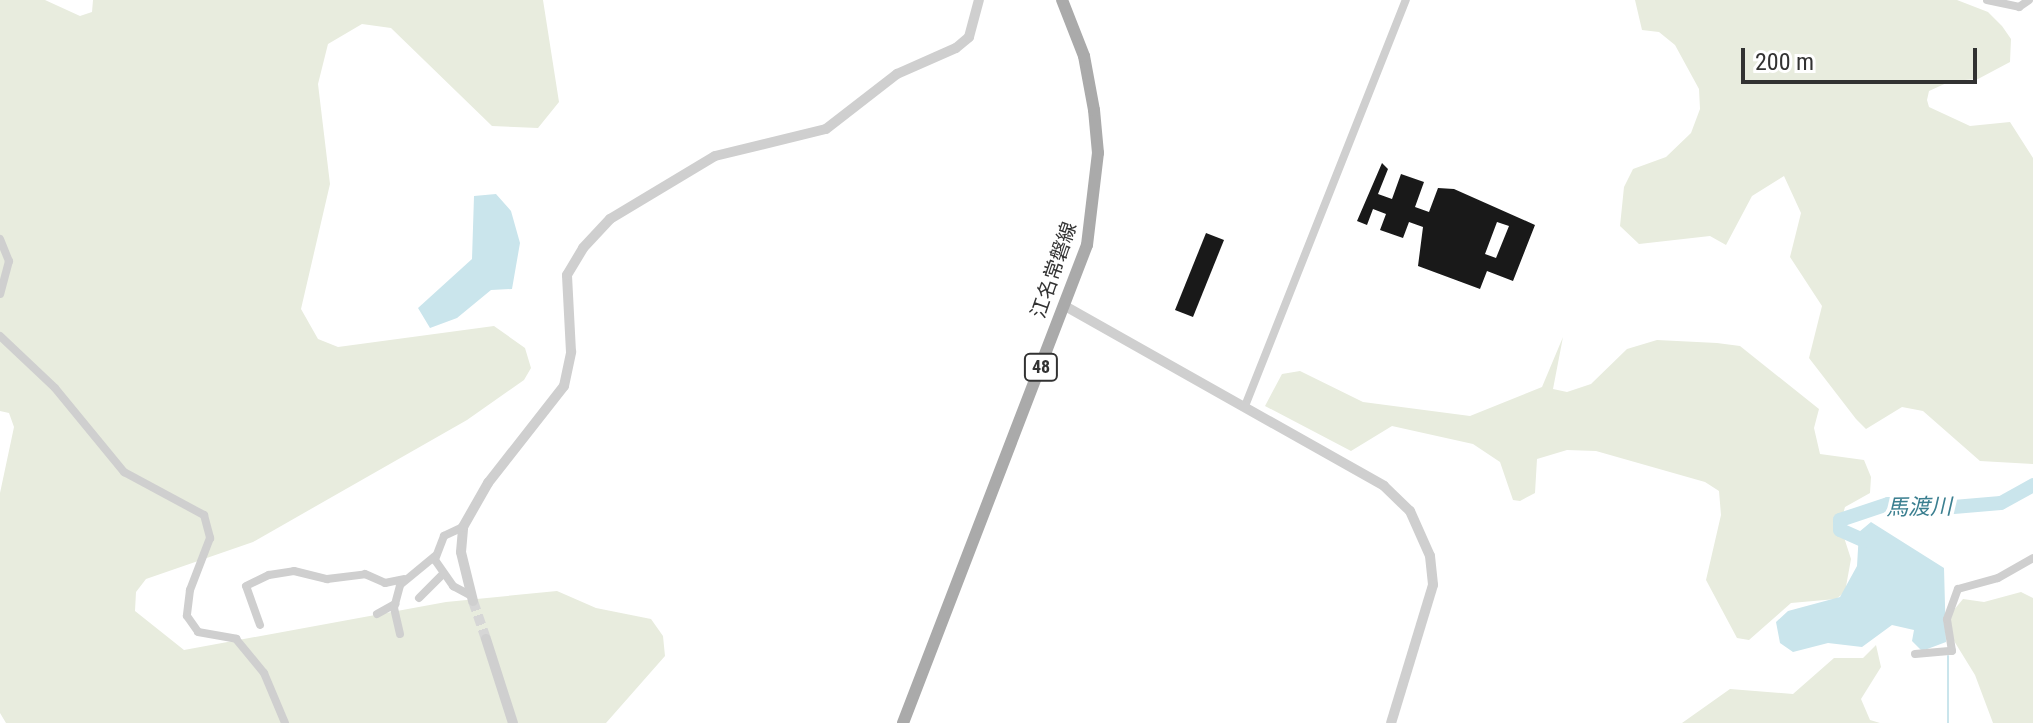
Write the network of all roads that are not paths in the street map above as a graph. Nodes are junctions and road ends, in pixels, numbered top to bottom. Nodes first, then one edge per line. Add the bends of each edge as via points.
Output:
1 (979, 0) edge
2 (1062, 0) edge
3 (1406, 0) edge
4 (1987, 0) edge
5 (2029, 0) edge
6 (0, 239) edge
7 (0, 294) edge
8 (1065, 306) junction
9 (0, 336) edge
10 (1245, 406) junction
11 (463, 527) junction
12 (435, 556) junction
13 (2033, 558) edge
14 (442, 575) junction
15 (404, 579) junction
16 (419, 598) dead end
17 (472, 598) joint
18 (395, 604) junction
19 (377, 614) dead end
20 (260, 625) dead end
21 (400, 634) dead end
22 (486, 639) tunnel mouth
23 (1915, 654) dead end
24 (285, 723) edge
25 (513, 723) edge
26 (903, 723) edge
27 (1391, 723) edge

1 - 11 street via 963,42 897,74 826,129 715,156 610,219 567,275 571,352 564,386 488,483
2 - 8 main road, 江名常磐線 / 48 via 1090,78 1098,153 1087,245
3 - 10 street
4 - 5 street via 2019,7
6 - 7 street via 9,261
8 - 10 street
8 - 26 main road, 江名常磐線 / 48
9 - 24 street via 55,388 124,472 204,515 210,538 190,590 187,616 198,632 236,639 264,673
10 - 27 street via 1384,486 1410,511 1425,540 1432,599
11 - 12 street via 449,530
11 - 17 street via 461,552
12 - 14 street
12 - 15 street
13 - 23 street via 1998,578 1958,589 1947,619 1952,651
14 - 16 street
14 - 17 street
15 - 18 street
15 - 20 street via 389,583 359,574 327,579 288,571 242,587
18 - 19 street
18 - 21 street
22 - 25 street

